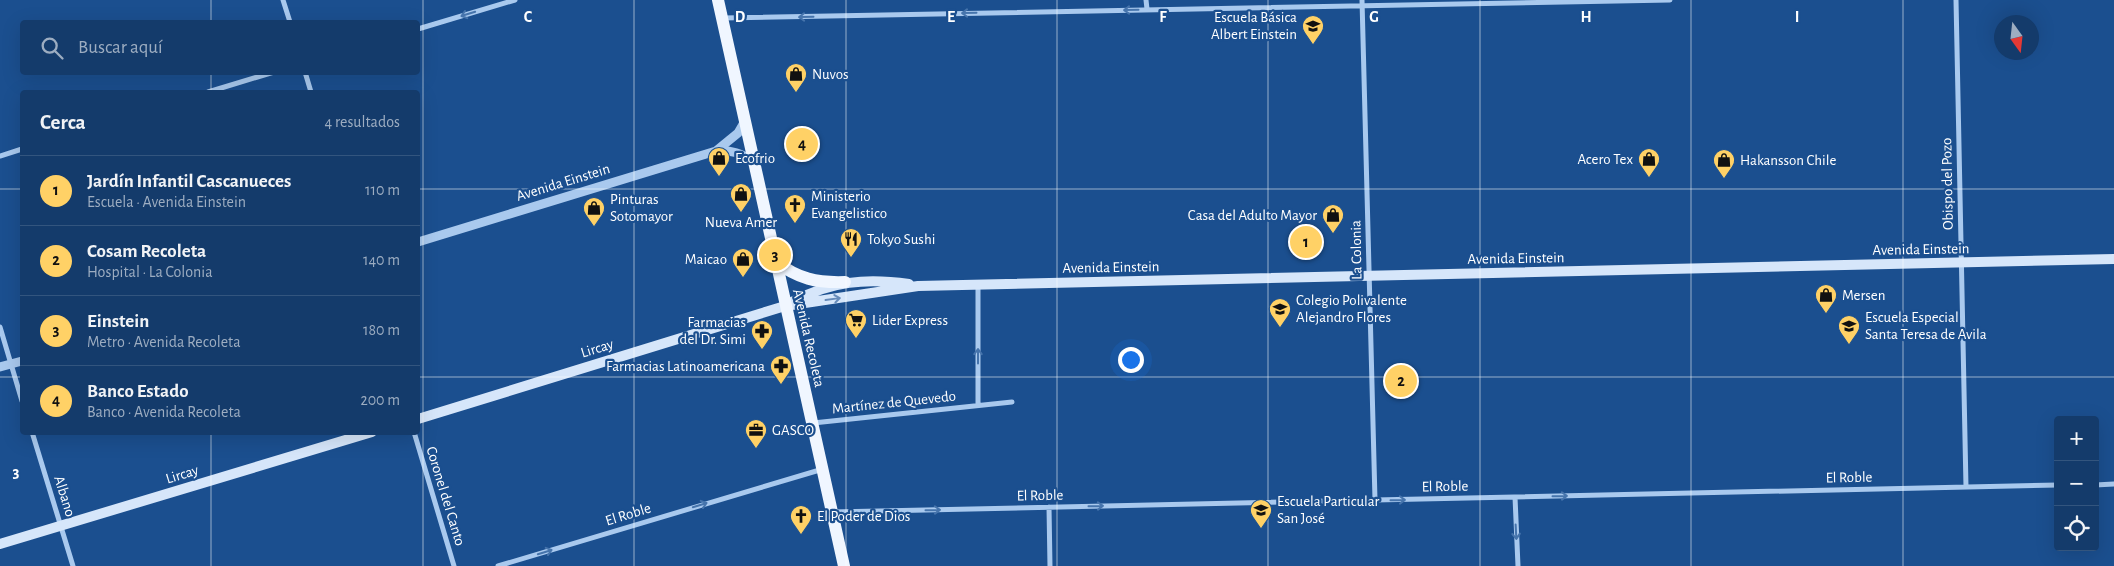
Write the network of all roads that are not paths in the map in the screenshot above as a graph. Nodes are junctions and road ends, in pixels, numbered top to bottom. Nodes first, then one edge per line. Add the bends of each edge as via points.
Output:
1 (283, 0) edge
2 (515, 0) edge
3 (718, 0) edge
4 (1146, 0) edge
5 (1670, 0) edge
6 (1956, 0) edge
7 (1362, 2) edge
8 (1147, 9) junction
9 (722, 18) junction
10 (289, 20) edge
11 (420, 28) edge
12 (264, 75) edge
13 (306, 75) edge
14 (215, 90) edge
15 (310, 90) edge
16 (745, 121) junction
17 (20, 150) edge
18 (716, 151) junction
19 (0, 156) edge
20 (754, 162) junction
21 (420, 241) edge
22 (2114, 259) edge
23 (775, 261) junction
24 (1962, 263) junction
25 (1369, 277) junction
26 (845, 282) junction
27 (978, 284) junction
28 (918, 286) junction
29 (785, 306) junction
30 (0, 327) edge
31 (20, 362) edge
32 (11, 364) junction
33 (0, 367) edge
34 (20, 394) edge
35 (1012, 402) dead end
36 (978, 405) junction
37 (420, 418) edge
38 (812, 424) junction
39 (33, 435) edge
40 (362, 435) edge
41 (415, 435) edge
42 (822, 469) junction
43 (2114, 484) edge
44 (2054, 485) edge
45 (2099, 485) edge
46 (1966, 488) junction
47 (1515, 497) junction
48 (1375, 500) junction
49 (1049, 507) junction
50 (832, 512) junction
51 (61, 526) junction
52 (0, 544) edge
53 (73, 566) edge
54 (454, 566) edge
55 (498, 566) edge
56 (844, 566) edge
57 (1050, 566) edge
58 (1518, 566) edge

1 - 10 street
2 -> 11 street
3 - 9 main road, Avenida Recoleta
4 - 8 street
5 - 7 street
6 - 24 street, Obispo del Pozo
7 - 8 street
7 - 25 street, La Colonia
8 -> 9 street
9 - 16 main road, Avenida Recoleta
12 - 14 street
13 - 15 street
16 - 18 street, Avenida Einstein via 738,133
16 - 20 main road, Avenida Recoleta
17 - 19 street
18 - 20 street, Avenida Einstein via 730,150
18 - 21 street, Avenida Einstein
20 - 23 main road, Avenida Recoleta
22 - 24 main road, Avenida Einstein
23 - 26 main road via 807,280
23 - 29 main road, Avenida Recoleta
24 - 25 main road, Avenida Einstein
24 - 46 street, Obispo del Pozo
25 - 27 main road, Avenida Einstein
25 - 48 street, La Colonia
26 - 28 main road, Avenida Einstein via 875,280
26 - 29 main road, Avenida Einstein via 812,292
27 - 28 main road, Avenida Einstein
36 -> 27 street, Martínez de Quevedo
29 -> 28 main road, Avenida Einstein
29 - 37 main road, Lircay
29 - 38 main road, Avenida Recoleta
30 - 32 street
31 - 32 street
32 - 33 street
32 - 34 street
35 - 36 street, Martínez de Quevedo
36 - 38 street, Martínez de Quevedo
38 - 42 main road, Avenida Recoleta
39 - 51 street, Albano
40 - 51 main road, Lircay
41 - 54 street, Coronel del Canto
42 - 50 main road, Avenida Recoleta
55 -> 42 street, El Roble
43 - 45 street
44 - 46 street, El Roble
47 -> 46 street, El Roble
48 -> 47 street, El Roble
47 -> 58 street
49 -> 48 street, El Roble
50 -> 49 street, El Roble
49 - 57 street
50 - 56 main road, Avenida Recoleta
51 - 52 main road, Lircay
51 - 53 street, Albano

